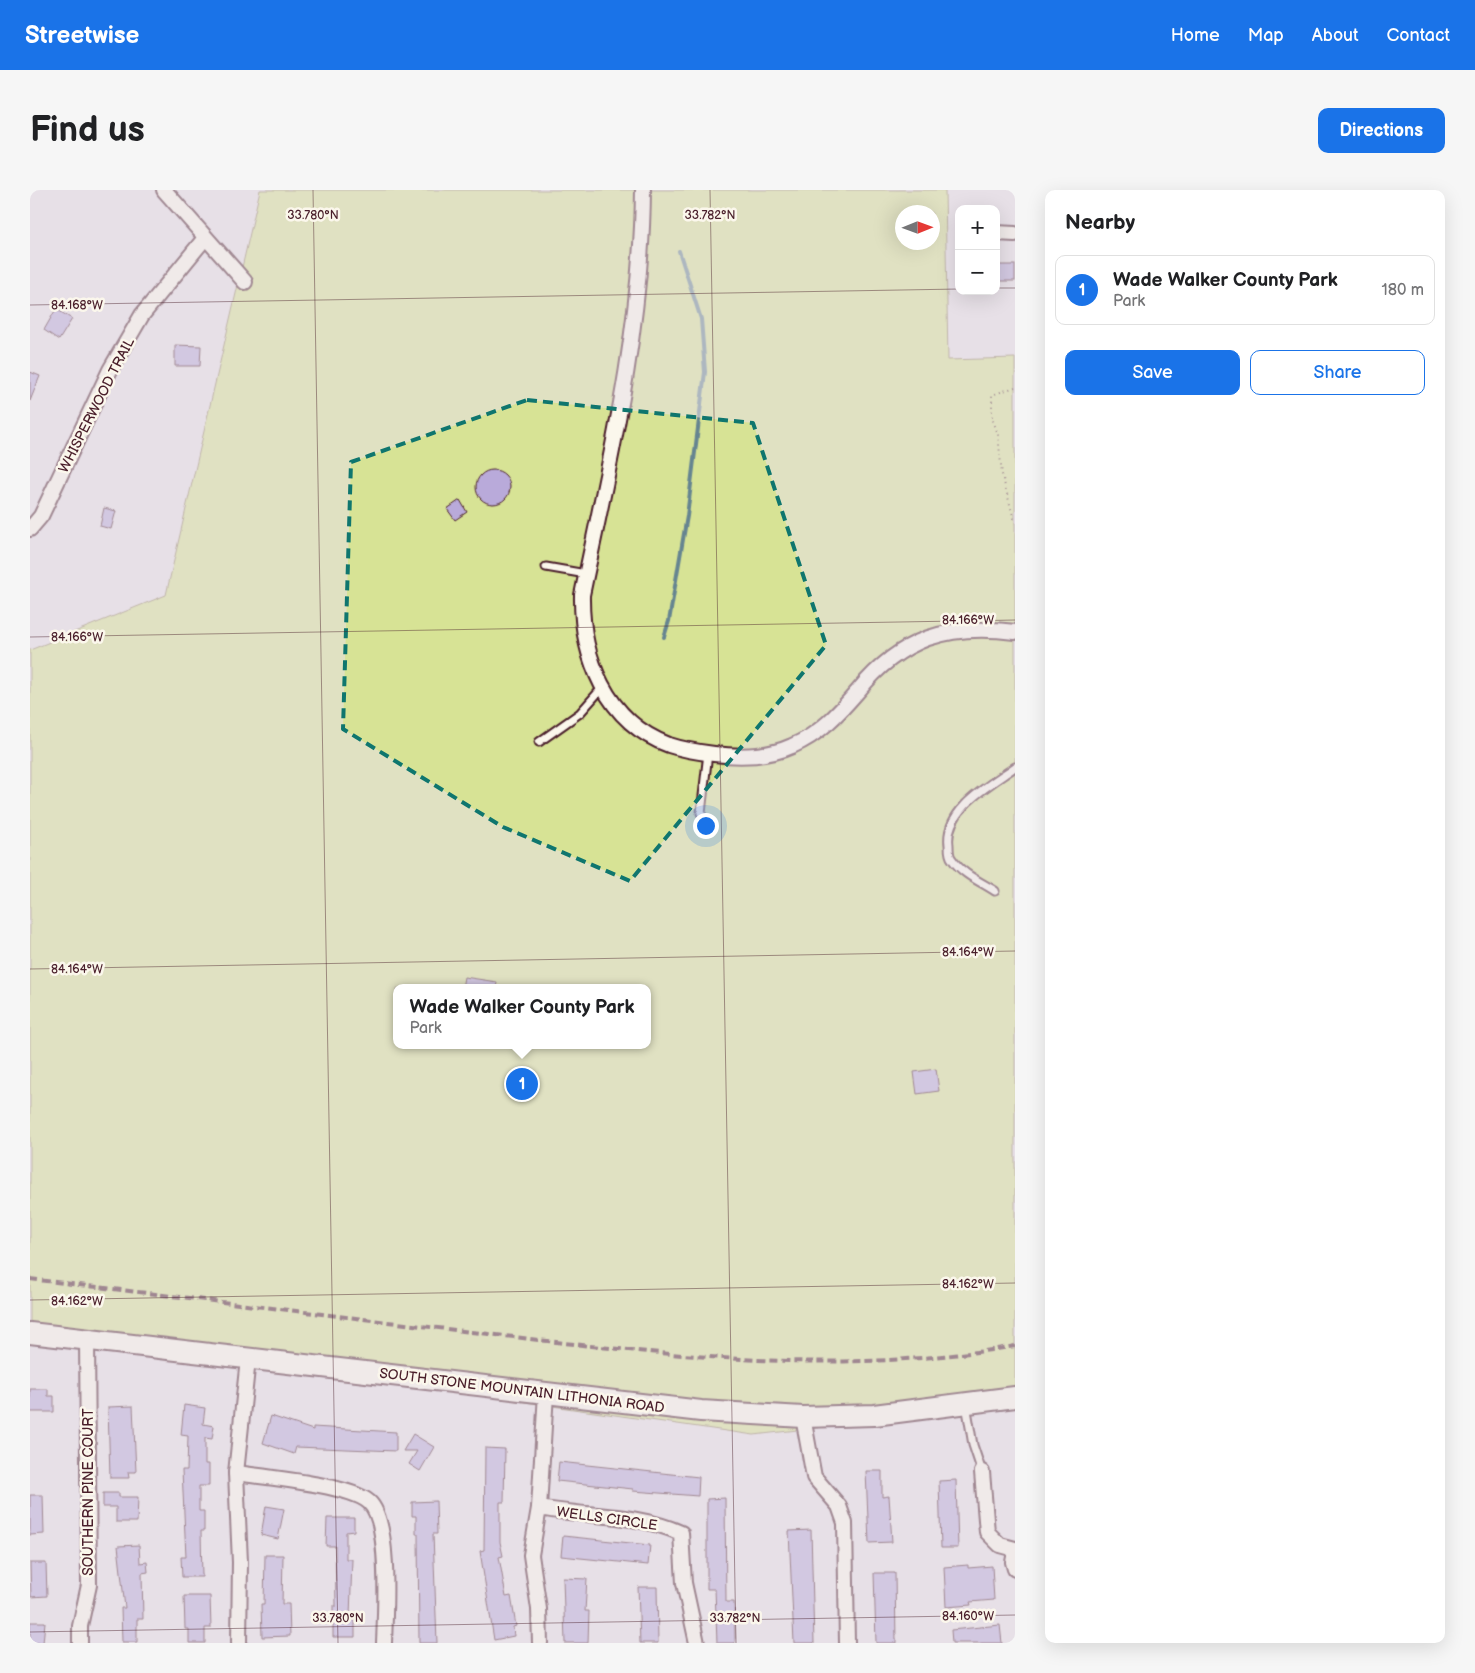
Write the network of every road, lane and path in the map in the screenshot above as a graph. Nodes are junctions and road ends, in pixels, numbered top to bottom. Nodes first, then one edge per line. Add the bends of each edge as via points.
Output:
1 (164, 190) edge
2 (643, 190) edge
3 (1000, 233) edge
4 (1015, 234) edge
5 (205, 238) junction
6 (245, 282) dead end
7 (1015, 387) edge
8 (1015, 523) edge
9 (30, 529) edge
10 (546, 568) dead end
11 (586, 574) junction
12 (1015, 632) edge
13 (603, 687) junction
14 (539, 742) dead end
15 (708, 753) junction
16 (1015, 767) edge
17 (701, 812) dead end
18 (995, 891) dead end
19 (30, 1332) edge
20 (87, 1339) junction
21 (248, 1359) junction
22 (546, 1393) junction
23 (1015, 1397) edge
24 (966, 1404) junction
25 (803, 1417) junction
26 (982, 1472) joint
27 (236, 1473) junction
28 (539, 1508) junction
29 (1015, 1551) edge
30 (1015, 1569) edge
31 (80, 1643) edge
32 (239, 1643) edge
33 (384, 1643) edge
34 (540, 1643) edge
35 (697, 1643) edge
36 (847, 1643) edge

1 - 5 street
2 - 11 street via 629,362
3 - 4 street
5 - 6 street
5 - 9 street, WHISPERWOOD TRAIL via 142,315 110,370 42,516
7 - 8 path via 992,395 991,414 998,434 1002,475
10 - 11 lane
11 - 13 street via 582,594 584,637
12 - 15 street via 985,628 926,637 887,659 835,718 806,739 790,747 757,755
13 - 14 lane via 580,713
13 - 15 street via 625,715 653,737
15 - 17 lane
16 - 18 lane via 959,811 948,836 950,858 962,870
19 - 20 main road, SOUTH STONE MOUNTAIN LITHONIA ROAD
20 - 21 main road, SOUTH STONE MOUNTAIN LITHONIA ROAD
20 - 31 street, SOUTHERN PINE COURT via 88,1586
21 - 22 main road, SOUTH STONE MOUNTAIN LITHONIA ROAD
21 - 27 street
22 - 25 main road, SOUTH STONE MOUNTAIN LITHONIA ROAD
22 - 28 street, WELLS CIRCLE
23 - 24 main road, SOUTH STONE MOUNTAIN LITHONIA ROAD
24 - 25 main road, SOUTH STONE MOUNTAIN LITHONIA ROAD via 874,1415
24 - 26 lane via 973,1445
25 - 36 street via 814,1477 839,1506 844,1523
26 - 29 street via 987,1532 1000,1545
27 - 32 street
27 - 33 street via 341,1489 369,1502 381,1521
28 - 34 street, WELLS CIRCLE via 531,1555
28 - 35 street, WELLS CIRCLE via 650,1522 681,1533 684,1583
29 - 30 street

